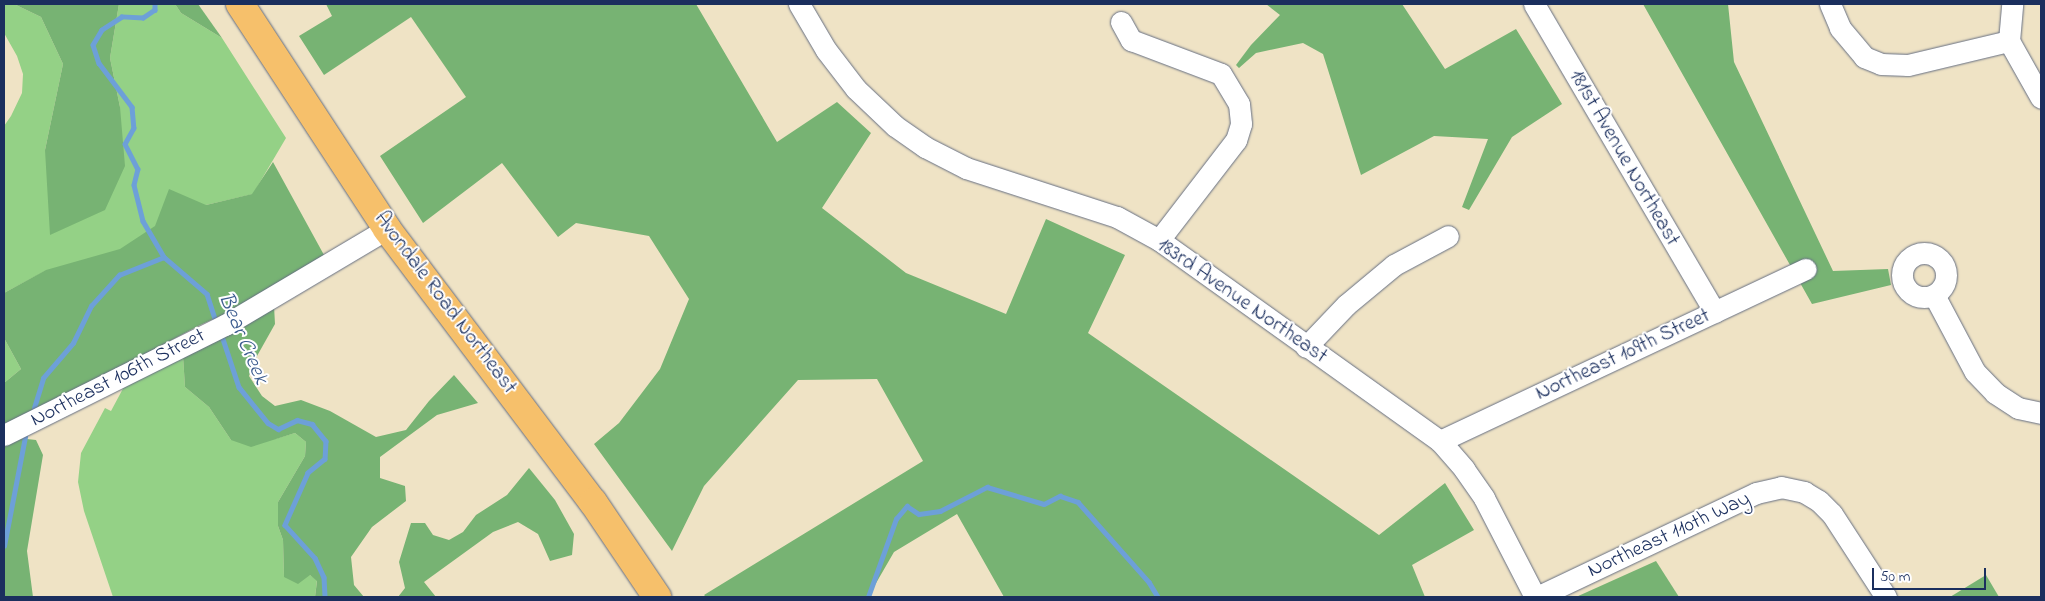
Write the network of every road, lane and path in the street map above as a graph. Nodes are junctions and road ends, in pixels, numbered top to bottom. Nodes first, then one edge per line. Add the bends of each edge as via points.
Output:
1 (240, 4) edge
2 (799, 4) edge
3 (1534, 4) edge
4 (1830, 4) edge
5 (2012, 4) edge
6 (1121, 22) dead end
7 (2010, 41) junction
8 (2041, 98) edge
9 (387, 229) junction
10 (1448, 236) dead end
11 (1159, 240) junction
12 (1806, 269) dead end
13 (1934, 294) dead end
14 (1714, 312) junction
15 (1306, 347) junction
16 (2041, 413) edge
17 (4, 436) edge
18 (1440, 441) junction
19 (657, 597) edge
20 (1536, 597) edge
21 (1886, 597) edge

1 - 9 main road, Avondale Road Northeast
2 - 11 street, 183rd Avenue Northeast via 826,50 856,89 895,126 925,147 966,168 1117,218
3 - 14 street, 181st Avenue Northeast
4 - 7 street via 1840,28 1850,41 1864,57 1881,64 1908,65
5 - 7 street
6 - 11 street via 1131,40 1221,74 1239,104 1241,124 1236,140
7 - 8 street
9 - 17 street, Northeast 106th Street via 216,329
9 - 19 main road, Avondale Road Northeast via 594,502
10 - 15 street via 1394,265 1346,305
11 - 15 street, 183rd Avenue Northeast
12 - 14 street, Northeast 109th Street
13 - 16 street via 1975,372 1994,393 2018,408
14 - 18 street, Northeast 109th Street
15 - 18 street, 183rd Avenue Northeast
18 - 20 street, 183rd Avenue Northeast via 1479,491
20 - 21 street, Northeast 110th Way via 1756,493 1781,487 1804,492 1832,514

